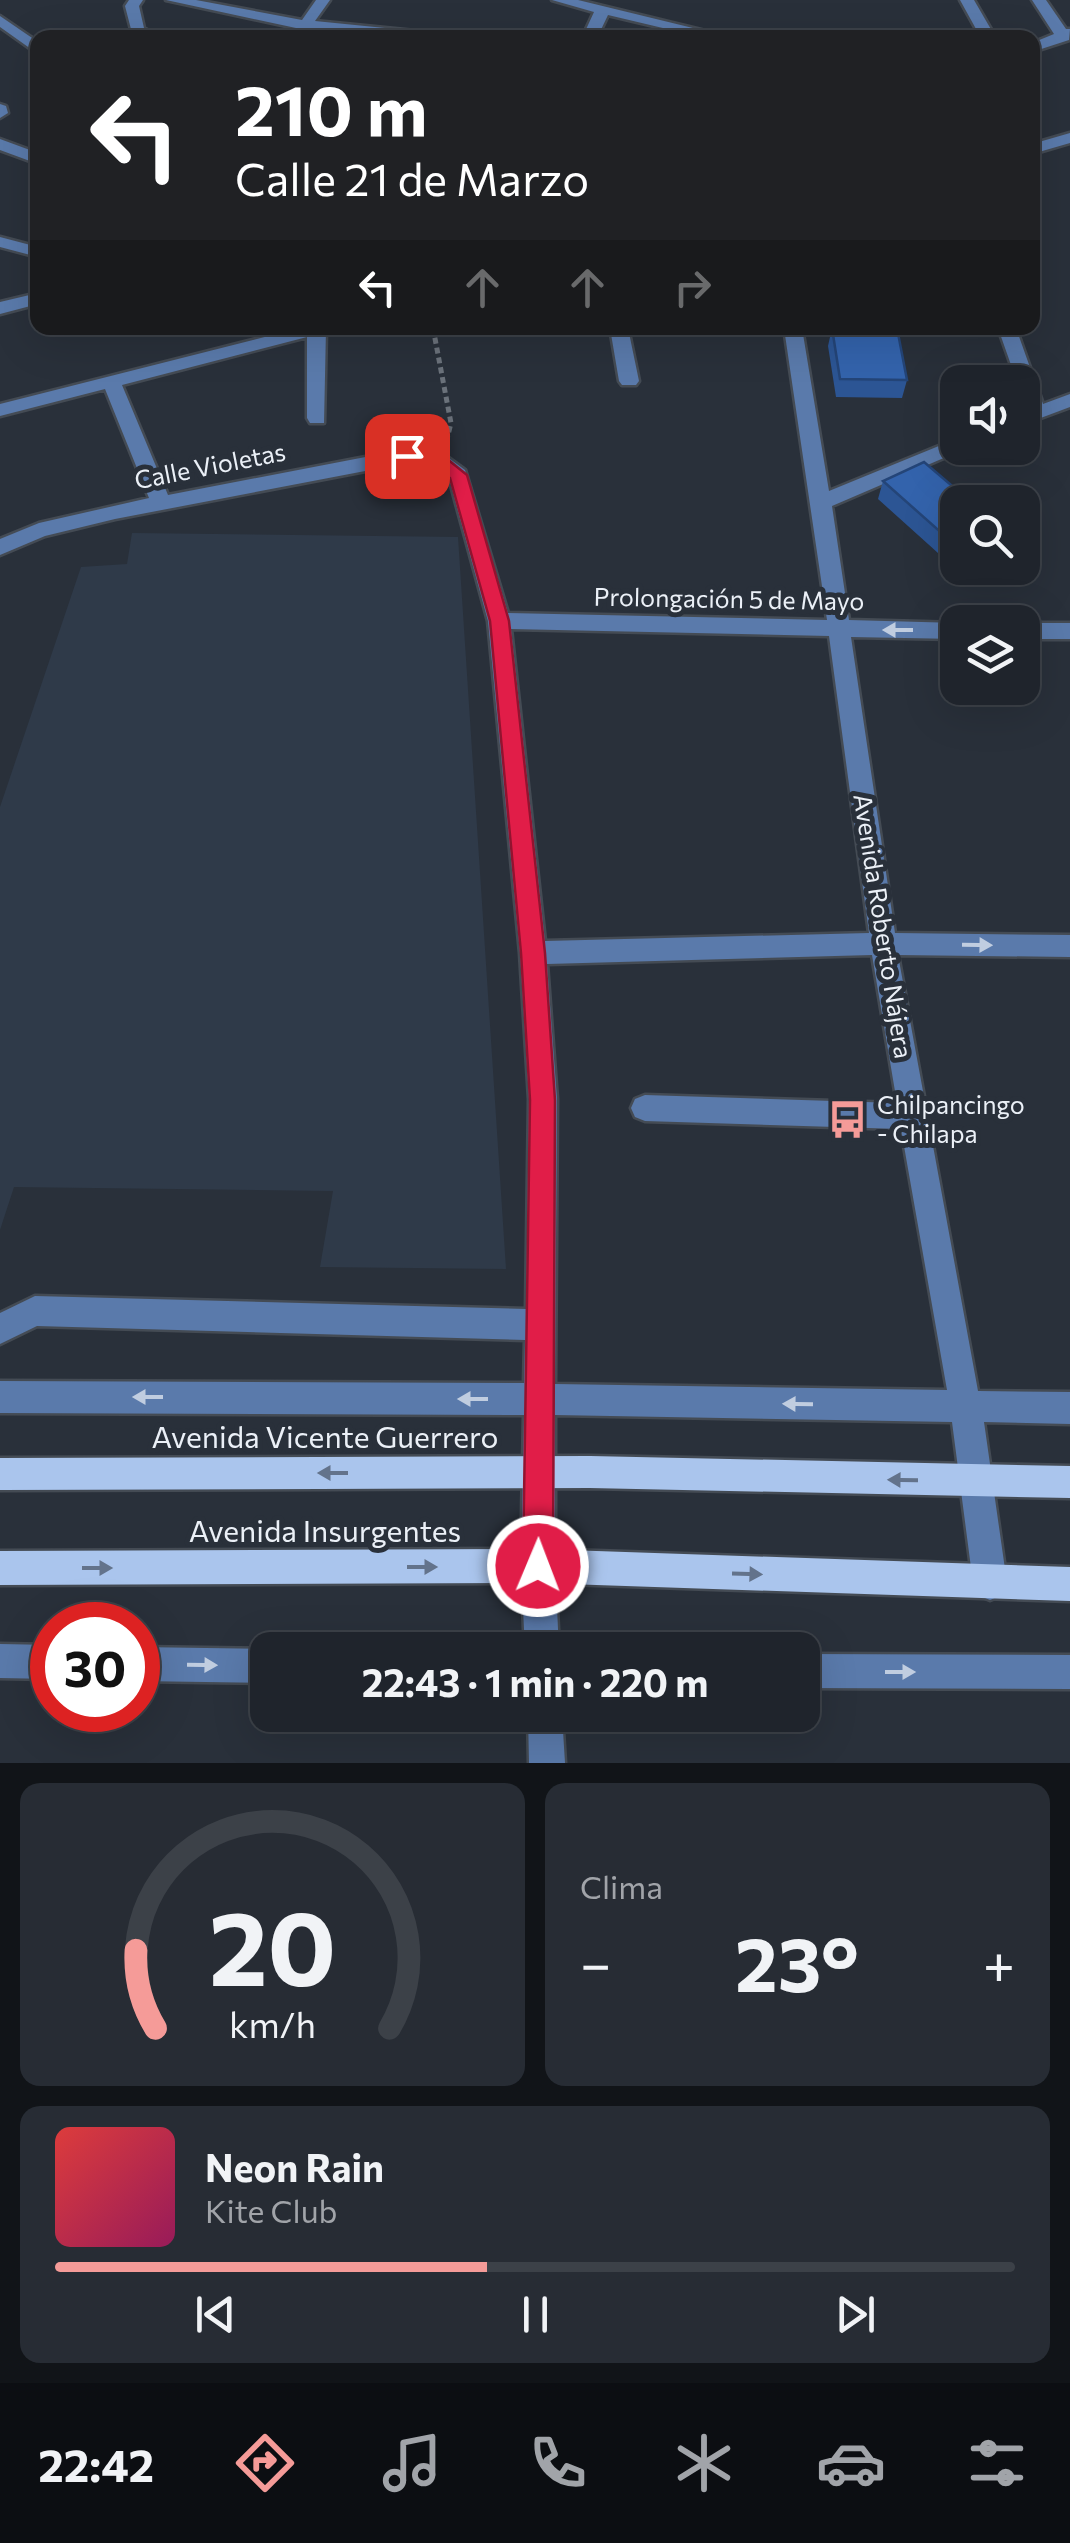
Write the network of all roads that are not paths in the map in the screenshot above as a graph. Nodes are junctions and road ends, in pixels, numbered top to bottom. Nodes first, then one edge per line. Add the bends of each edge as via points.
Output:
1 (136, 0) edge
2 (173, 0) edge
3 (323, 0) edge
4 (559, 0) edge
5 (967, 0) edge
6 (1038, 0) edge
7 (604, 10) junction
8 (0, 20) edge
9 (136, 30) edge
10 (298, 30) edge
11 (303, 30) edge
12 (593, 30) edge
13 (692, 30) edge
14 (984, 30) edge
15 (1067, 35) edge
16 (30, 44) edge
17 (1040, 45) edge
18 (1070, 138) edge
19 (0, 144) edge
20 (1040, 147) edge
21 (30, 157) edge
22 (0, 242) edge
23 (30, 250) edge
24 (30, 300) edge
25 (0, 308) edge
26 (289, 335) edge
27 (316, 335) edge
28 (620, 335) edge
29 (794, 335) edge
30 (1009, 335) edge
31 (1017, 365) edge
32 (629, 380) dead end
33 (111, 382) junction
34 (1070, 400) edge
35 (0, 410) edge
36 (1040, 412) edge
37 (317, 418) dead end
38 (940, 453) edge
39 (824, 500) junction
40 (161, 503) junction
41 (0, 548) edge
42 (500, 621) junction
43 (839, 630) junction
44 (940, 631) edge
45 (1040, 631) edge
46 (1070, 631) edge
47 (884, 944) junction
48 (1070, 946) edge
49 (533, 953) junction
50 (645, 1108) dead end
51 (915, 1116) junction
52 (540, 1325) junction
53 (0, 1329) edge
54 (0, 1397) edge
55 (539, 1400) junction
56 (966, 1406) junction
57 (1070, 1408) edge
58 (540, 1472) junction
59 (0, 1474) edge
60 (979, 1482) junction
61 (1070, 1482) edge
62 (538, 1566) junction
63 (0, 1568) edge
64 (990, 1583) junction
65 (1070, 1584) edge
66 (541, 1632) edge
67 (0, 1662) edge
68 (30, 1662) edge
69 (160, 1664) edge
70 (250, 1666) edge
71 (820, 1671) edge
72 (1070, 1672) edge
73 (546, 1732) edge
74 (547, 1763) edge

1 - 9 street
2 - 10 street
3 - 11 street
4 - 7 street
5 - 14 street
6 - 15 street
7 - 12 street
7 - 13 street
8 - 16 street
15 - 17 street
18 - 20 street
19 - 21 street
22 - 23 street
24 - 25 street
26 - 33 street
27 - 37 street
28 - 32 street
29 - 39 street, Avenida Roberto Nájera
30 - 31 street
33 - 35 street
33 - 40 street
34 - 36 street
38 - 39 street
39 - 43 street, Avenida Roberto Nájera
40 - 41 street, Calle Violetas via 39,530
40 - 42 street, Calle Violetas via 407,456 435,458 458,475
42 - 43 street, Prolongación 5 de Mayo
42 - 49 street
44 -> 43 street, Prolongación 5 de Mayo
43 - 47 street, Avenida Roberto Nájera
45 - 46 street
47 -> 48 street
47 - 49 street
47 - 51 street, Avenida Roberto Nájera
49 - 52 street via 543,1100
50 - 51 street
51 - 56 street, Avenida Roberto Nájera
52 - 53 street via 35,1311
52 - 55 street
55 -> 54 street
56 -> 55 street
55 - 58 street
56 - 57 street
56 - 60 street, Avenida Roberto Nájera
58 -> 59 main road, Avenida Vicente Guerrero
60 -> 58 main road, Avenida Vicente Guerrero
58 - 62 street
60 - 61 main road, Avenida Vicente Guerrero
60 - 64 street, Avenida Roberto Nájera
63 -> 62 main road, Avenida Insurgentes
62 -> 64 main road, Avenida Insurgentes
62 - 66 street
64 - 65 main road, Avenida Insurgentes
67 - 68 street
69 -> 70 street
71 -> 72 street
73 - 74 street

